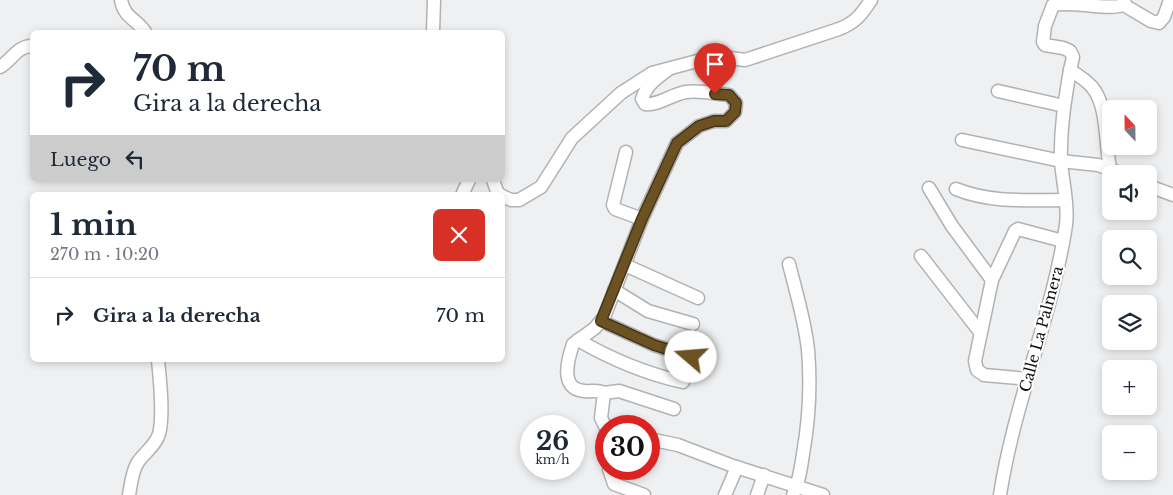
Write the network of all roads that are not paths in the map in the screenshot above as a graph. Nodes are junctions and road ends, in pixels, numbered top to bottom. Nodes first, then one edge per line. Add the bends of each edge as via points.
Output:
1 (121, 0) edge
2 (434, 0) edge
3 (871, 0) edge
4 (1170, 0) edge
5 (1124, 3) edge
6 (143, 30) edge
7 (433, 30) edge
8 (30, 46) edge
9 (0, 67) edge
10 (669, 69) junction
11 (1070, 70) junction
12 (998, 91) dead end
13 (1064, 106) junction
14 (962, 140) dead end
15 (626, 152) dead end
16 (1061, 161) junction
17 (1110, 165) edge
18 (1102, 167) edge
19 (929, 188) dead end
20 (956, 189) dead end
21 (1157, 189) edge
22 (1173, 195) edge
23 (505, 197) edge
24 (1064, 200) junction
25 (642, 219) junction
26 (1063, 241) junction
27 (921, 256) dead end
28 (789, 264) dead end
29 (625, 265) junction
30 (992, 280) junction
31 (614, 290) junction
32 (698, 298) dead end
33 (601, 321) junction
34 (693, 324) dead end
35 (980, 332) junction
36 (578, 340) junction
37 (691, 357) dead end
38 (158, 362) edge
39 (1028, 379) junction
40 (683, 382) dead end
41 (604, 393) junction
42 (674, 409) dead end
43 (601, 415) edge
44 (660, 442) edge
45 (737, 468) junction
46 (764, 476) junction
47 (613, 480) edge
48 (796, 490) edge
49 (129, 495) edge
50 (644, 495) edge
51 (725, 495) edge
52 (757, 495) edge
53 (823, 495) edge
54 (1000, 495) edge

1 - 6 street via 127,16
2 - 7 street
3 - 10 street via 862,15 839,29 745,60 716,56
4 - 5 street via 1159,22
5 - 11 street via 1056,4 1051,7 1043,42 1070,51 1073,57
8 - 9 street via 18,50
10 - 23 street via 652,74 621,93 572,138 541,187 519,200
10 - 25 street via 644,92 642,99 645,104 651,105 688,92 729,95 736,103 735,112 726,121 699,126 677,143
11 - 13 street, Calle La Palmera
11 - 17 street via 1093,88 1099,98
12 - 13 street
13 - 16 street, Calle La Palmera
14 - 16 street
15 - 25 street via 613,205 615,209
16 - 18 street
16 - 24 street, Calle La Palmera
19 - 30 street
20 - 24 street via 974,196 1003,199
21 - 22 street
24 - 26 street, Calle La Palmera via 1067,222
25 - 29 street
26 - 30 street via 1018,229
26 - 39 street, Calle La Palmera
27 - 35 street
28 - 48 street via 808,359 807,435
29 - 31 street
29 - 32 street
30 - 35 street
31 - 33 street
31 - 34 street via 648,310
33 - 36 street
33 - 37 street via 654,345
35 - 39 street via 975,361 977,370 984,375
36 - 40 street via 660,377
36 - 41 street via 572,344 566,368 569,381 573,387 583,391
38 - 49 street via 159,434 138,462
39 - 54 street, Calle La Palmera
41 - 42 street via 619,391
41 - 43 street
44 - 45 street
45 - 46 street
45 - 51 street
46 - 48 street
46 - 52 street
47 - 50 street via 614,484
48 - 53 street

